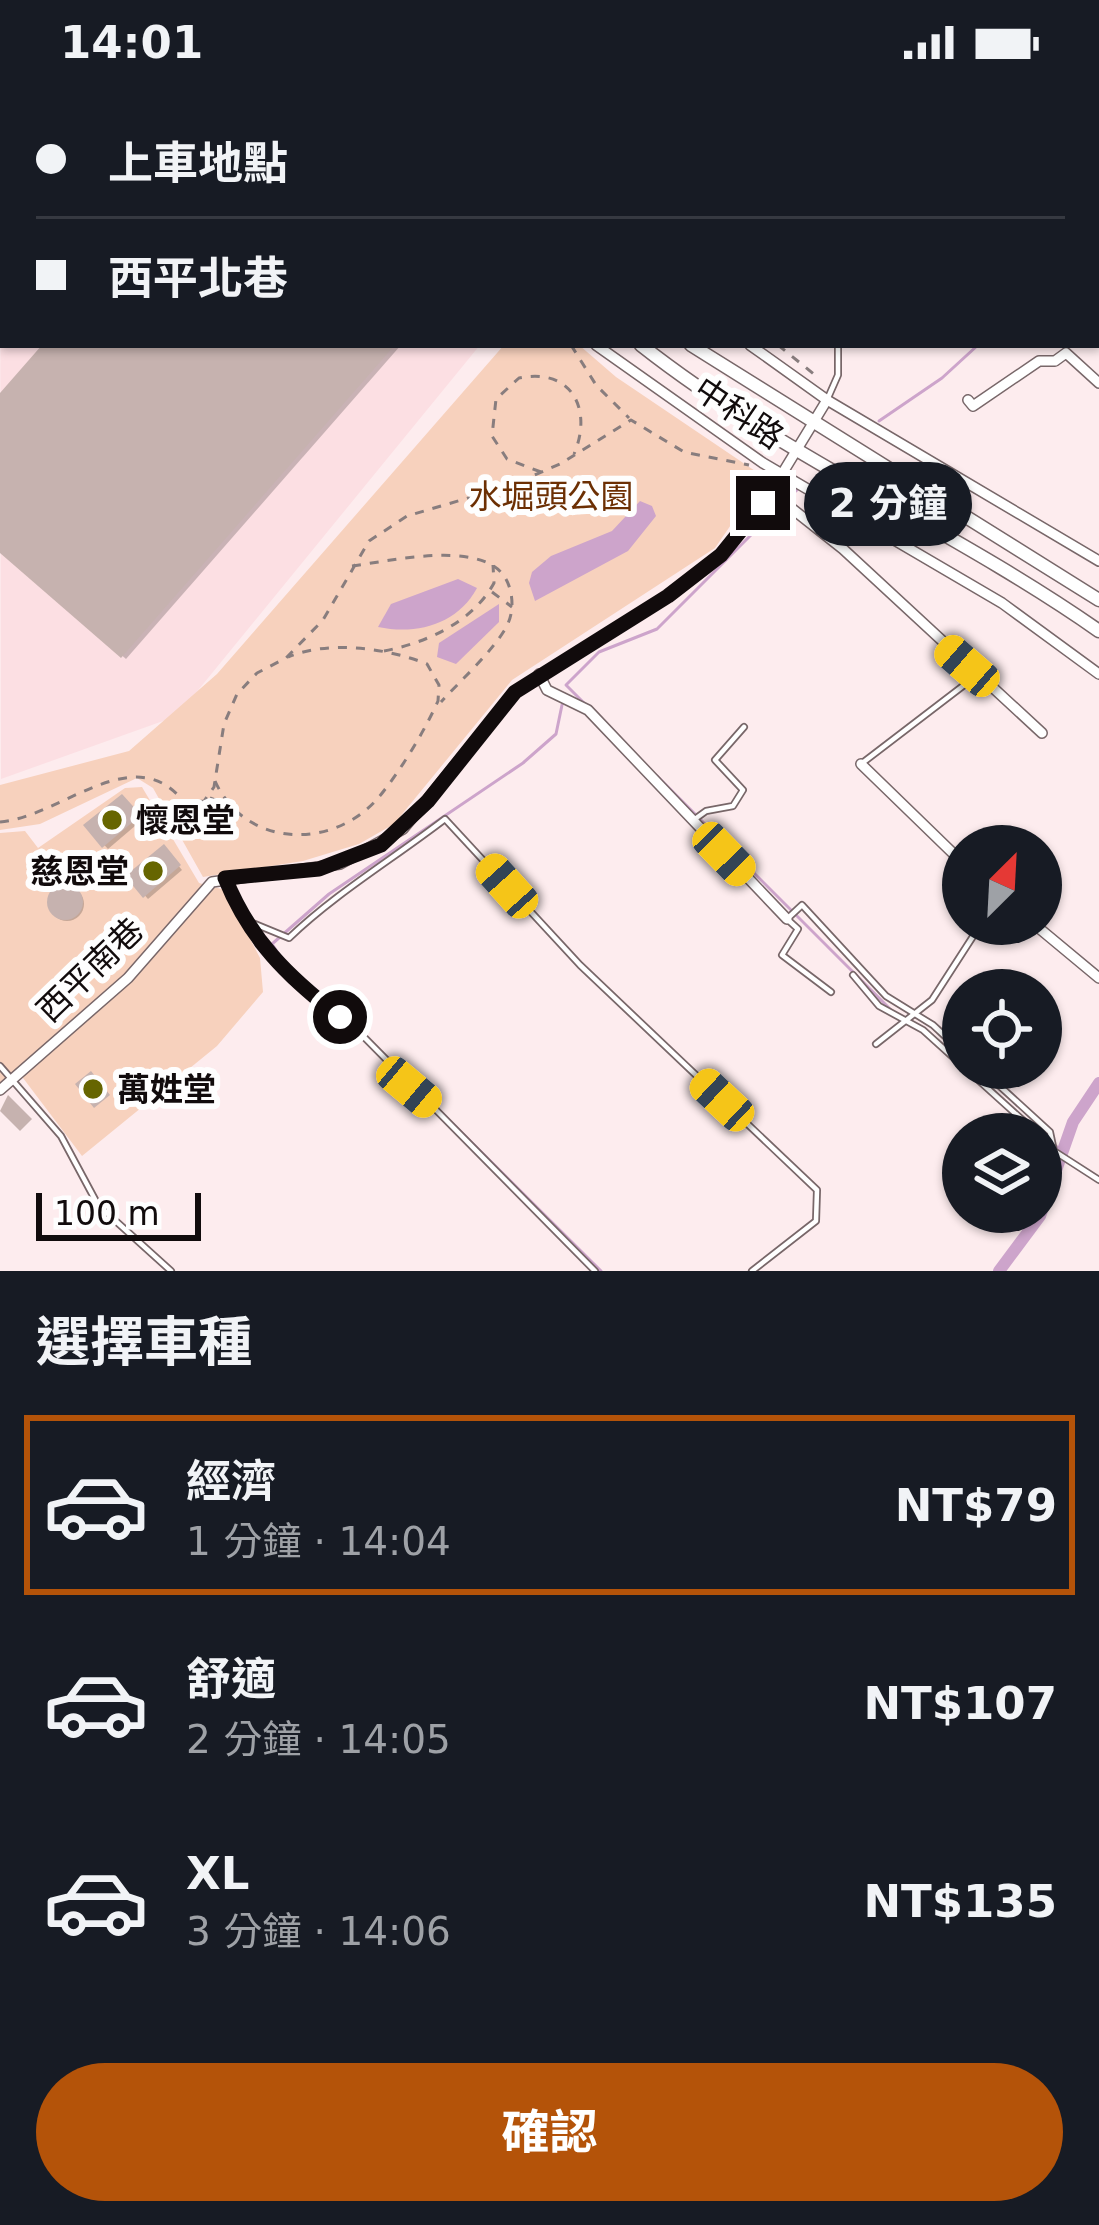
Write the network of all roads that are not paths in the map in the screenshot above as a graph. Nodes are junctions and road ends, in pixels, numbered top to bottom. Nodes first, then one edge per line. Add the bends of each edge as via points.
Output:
1 (600, 348) edge
2 (645, 348) edge
3 (697, 348) edge
4 (754, 348) edge
5 (838, 348) edge
6 (1070, 349) edge
7 (1099, 383) edge
8 (827, 400) junction
9 (968, 400) dead end
10 (812, 424) junction
11 (796, 450) junction
12 (782, 474) junction
13 (771, 493) junction
14 (1099, 561) edge
15 (1099, 600) edge
16 (1099, 632) edge
17 (539, 674) junction
18 (1099, 674) edge
19 (976, 676) junction
20 (744, 727) dead end
21 (1042, 733) dead end
22 (861, 764) joint
23 (692, 821) junction
24 (942, 843) edge
25 (225, 878) junction
26 (787, 919) junction
27 (245, 920) junction
28 (968, 945) edge
29 (1059, 945) edge
30 (854, 975) dead end
31 (1099, 978) edge
32 (831, 992) dead end
33 (916, 1013) junction
34 (905, 1022) junction
35 (942, 1035) edge
36 (876, 1044) dead end
37 (0, 1066) edge
38 (12, 1079) junction
39 (1003, 1089) edge
40 (0, 1090) edge
41 (1015, 1113) edge
42 (1029, 1113) edge
43 (1062, 1156) edge
44 (1099, 1180) edge
45 (170, 1271) edge
46 (595, 1271) edge
47 (752, 1271) edge

1 - 12 street, 中科路
2 - 11 street, 中科路
3 - 10 street, 中科路
4 - 8 street, 中科路
5 - 8 lane
6 - 7 street
6 - 9 street via 973,406
8 - 10 street
8 - 14 street, 中科路
10 - 11 street
10 - 15 street, 中科路
11 - 12 street
11 - 16 street, 中科路 via 1027,581
12 - 13 street
12 - 18 street, 中科路 via 1002,603
13 - 17 street via 721,555
13 - 19 street via 843,549
17 - 23 street via 548,690 588,710
17 - 25 street via 381,845 319,869
19 - 21 street
19 - 22 lane
20 - 23 lane via 715,760 743,790 733,806
22 - 24 street
23 - 26 street
25 - 27 lane
25 - 38 street, 西平南巷 via 212,882 128,978
26 - 32 lane via 798,929 782,955
26 - 33 lane via 802,905 886,996
27 - 46 lane via 291,980 361,1034
27 - 47 lane via 289,938 445,819 580,965 817,1190 816,1221
28 - 33 lane
29 - 31 street
30 - 34 lane
33 - 34 lane
33 - 35 lane
34 - 36 lane
34 - 41 lane
37 - 38 lane
38 - 40 street, 西平南巷
38 - 45 lane via 61,1136 98,1205
39 - 42 lane
43 - 44 lane

